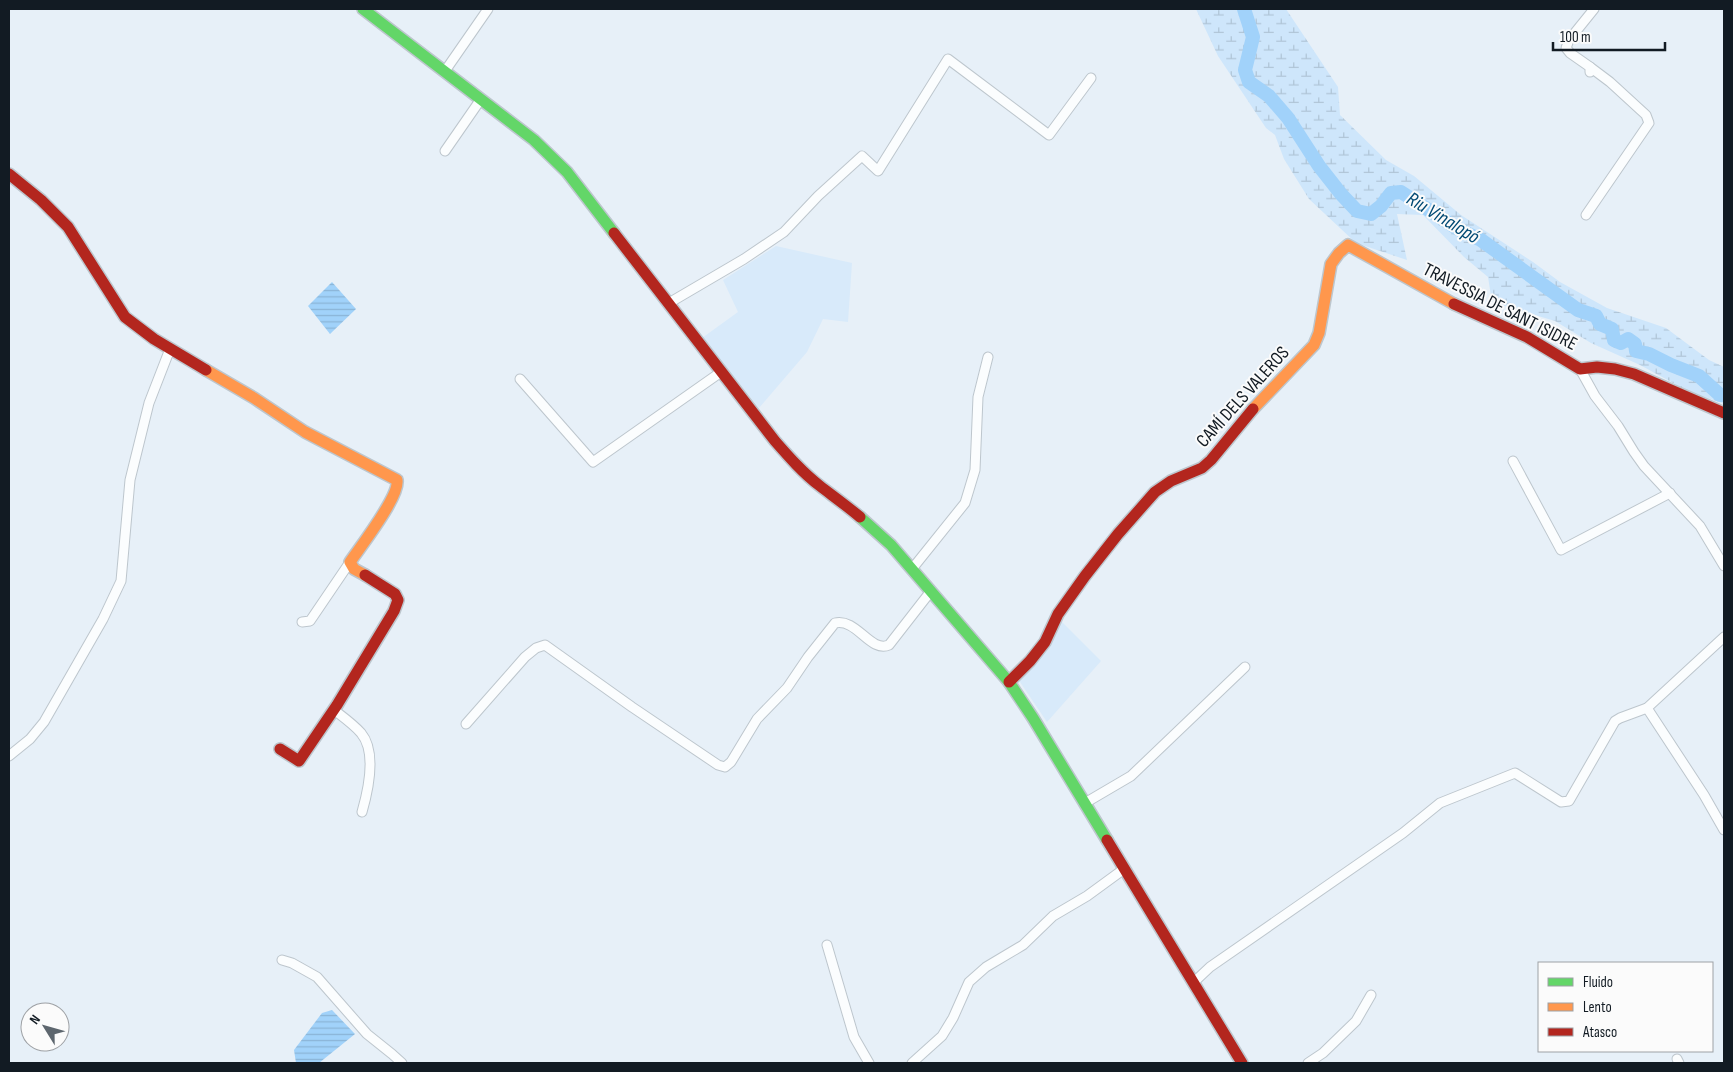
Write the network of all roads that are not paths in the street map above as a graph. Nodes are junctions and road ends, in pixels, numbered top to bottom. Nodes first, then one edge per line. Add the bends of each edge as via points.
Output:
1 (363, 9) edge
2 (488, 9) edge
3 (1594, 9) edge
4 (445, 71) junction
5 (1091, 78) dead end
6 (480, 98) junction
7 (445, 152) dead end
8 (9, 174) edge
9 (1586, 215) dead end
10 (1348, 245) joint
11 (669, 303) junction
12 (170, 350) junction
13 (988, 356) dead end
14 (1580, 369) junction
15 (721, 372) junction
16 (520, 379) dead end
17 (1724, 413) edge
18 (1513, 461) dead end
19 (1670, 493) junction
20 (350, 562) junction
21 (1724, 566) edge
22 (912, 568) junction
23 (931, 592) junction
24 (302, 622) dead end
25 (1724, 637) edge
26 (1245, 667) dead end
27 (1009, 682) junction
28 (1647, 708) junction
29 (334, 710) junction
30 (466, 724) dead end
31 (280, 749) dead end
32 (9, 756) edge
33 (1085, 803) junction
34 (362, 812) dead end
35 (1724, 830) edge
36 (1124, 868) junction
37 (827, 945) dead end
38 (282, 960) dead end
39 (1193, 983) junction
40 (1371, 995) dead end
41 (402, 1063) edge
42 (869, 1063) edge
43 (912, 1063) edge
44 (1242, 1063) edge
45 (1308, 1063) edge

1 - 4 street
2 - 4 street
3 - 9 street via 1566,48 1590,70 1610,82 1646,115 1649,123
4 - 6 street
5 - 11 street via 1048,135 948,59 878,171 862,156 784,232 744,260
6 - 7 street
6 - 11 street via 557,161
8 - 12 street via 68,228 125,317
10 - 14 street, TRAVESSIA DE SANT ISIDRE via 1446,301 1527,337
10 - 27 street, CAMÍ DELS VALEROS via 1331,264 1320,333 1314,345 1255,406 1211,460 1155,492 1085,576 1058,614 1045,642
11 - 15 street
12 - 20 street via 250,394 322,442 397,480 398,486 388,506
12 - 32 street via 149,403 130,480 121,581 44,722 30,740
13 - 22 street via 978,397 975,470 965,504
14 - 17 street, TRAVESSIA DE SANT ISIDRE via 1592,365 1626,371
14 - 19 street via 1644,466
15 - 16 street via 593,462
15 - 22 street via 794,462 870,525
18 - 19 street via 1561,550
19 - 21 street via 1700,526
20 - 24 street via 310,621
20 - 29 street via 354,568 395,594 398,600
22 - 23 street
23 - 27 street
23 - 30 street via 889,645 883,647 850,625 842,621 835,623 787,688 757,719 731,762 725,766 718,765 632,708 545,645 525,657
25 - 28 street
26 - 33 street via 1131,776
27 - 33 street
28 - 35 street
28 - 39 street via 1615,721 1569,801 1561,802 1515,773 1440,803 1403,833 1210,967
29 - 31 street via 300,761
29 - 34 street via 361,734 368,747 369,785
33 - 36 street
36 - 39 street
36 - 43 street via 1053,916 1023,945 968,982 942,1036
37 - 42 street via 854,1037
38 - 41 street via 317,977 367,1034
39 - 44 street
40 - 45 street via 1356,1021

